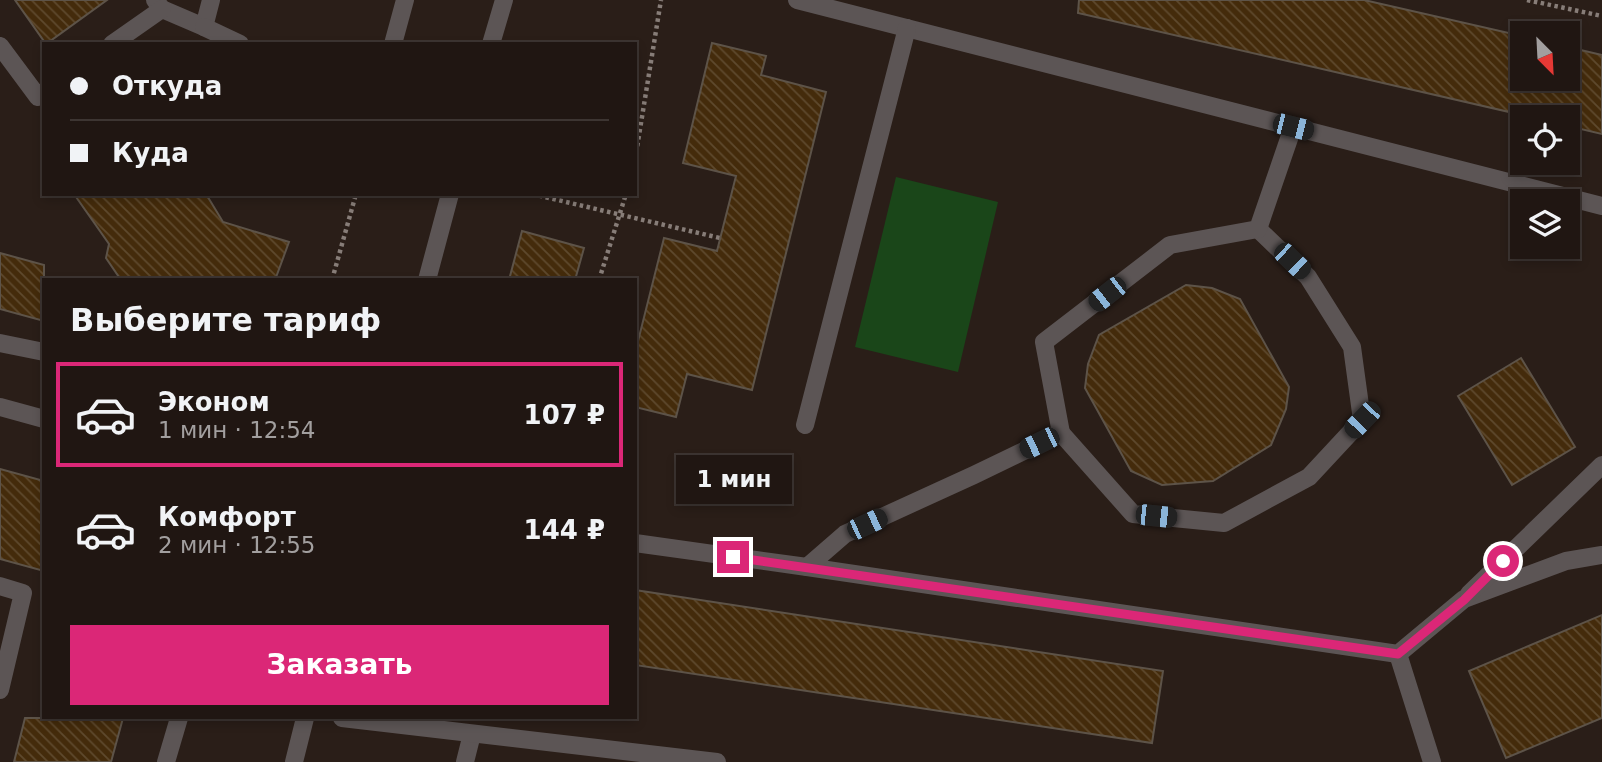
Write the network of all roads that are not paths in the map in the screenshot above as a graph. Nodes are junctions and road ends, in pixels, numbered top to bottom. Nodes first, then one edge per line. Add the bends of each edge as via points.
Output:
1 (211, 0) edge
2 (405, 0) edge
3 (504, 0) edge
4 (797, 0) edge
5 (158, 4) edge
6 (829, 4) edge
7 (204, 27) junction
8 (907, 29) junction
9 (114, 42) edge
10 (236, 42) edge
11 (394, 42) edge
12 (492, 42) edge
13 (0, 46) edge
14 (42, 94) edge
15 (1293, 127) junction
16 (449, 196) edge
17 (1602, 205) edge
18 (1258, 229) junction
19 (428, 278) edge
20 (0, 343) edge
21 (42, 352) edge
22 (0, 407) edge
23 (42, 418) edge
24 (805, 425) dead end
25 (1061, 433) junction
26 (1602, 465) edge
27 (637, 543) edge
28 (1602, 555) edge
29 (807, 566) junction
30 (0, 586) edge
31 (1464, 600) junction
32 (1398, 654) junction
33 (0, 690) edge
34 (179, 719) edge
35 (305, 719) edge
36 (350, 719) edge
37 (472, 734) junction
38 (166, 762) edge
39 (294, 762) edge
40 (465, 762) edge
41 (717, 762) edge
42 (1432, 762) edge

1 - 7 street
2 - 11 street
3 - 12 street
4 - 6 street
5 - 7 street
5 - 9 street
6 - 8 street
7 - 10 street
8 - 15 street
8 - 24 street
13 - 14 street via 38,97
15 - 17 street
15 - 18 street
16 - 19 street
18 - 25 street via 1170,245 1044,342
18 - 25 street via 1308,277 1352,347 1362,420 1308,477 1224,523 1133,514
20 - 21 street
22 - 23 street
25 - 29 street via 845,534
26 - 31 street
27 - 29 street
28 - 31 street via 1566,561
29 - 32 street
30 - 33 street via 23,593
31 - 32 street
32 - 42 street
34 - 38 street
35 - 39 street
36 - 37 street
37 - 40 street
37 - 41 street

